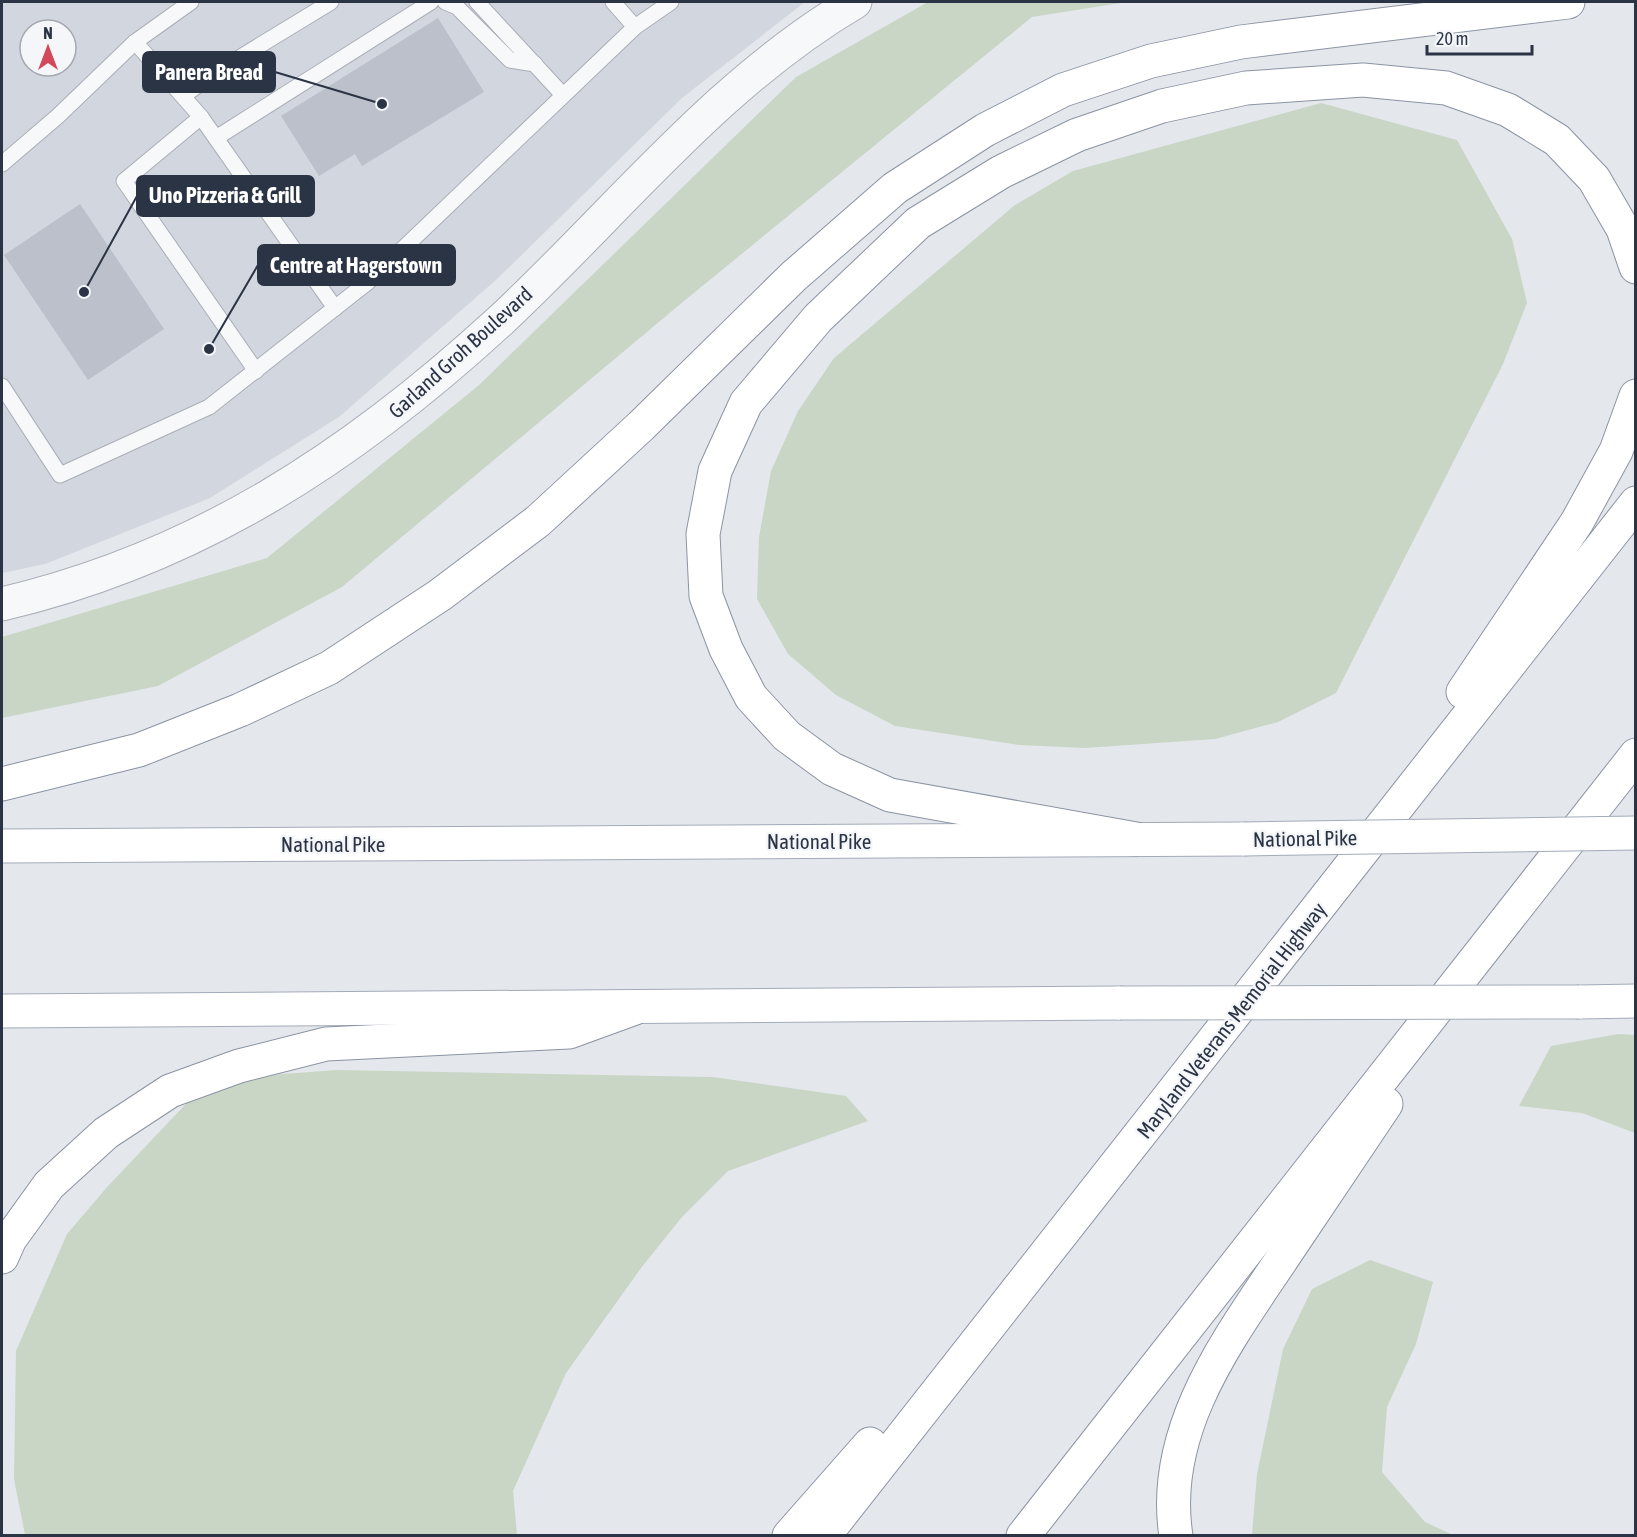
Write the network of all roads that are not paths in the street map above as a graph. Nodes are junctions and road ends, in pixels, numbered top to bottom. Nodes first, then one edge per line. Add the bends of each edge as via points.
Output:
1 (191, 2) edge
2 (331, 2) edge
3 (430, 2) edge
4 (445, 2) edge
5 (477, 2) edge
6 (613, 2) edge
7 (671, 2) edge
8 (855, 2) edge
9 (1568, 2) edge
10 (635, 27) junction
11 (135, 42) junction
12 (535, 64) junction
13 (563, 95) junction
14 (183, 96) junction
15 (201, 117) junction
16 (216, 138) junction
17 (2, 164) edge
18 (1635, 267) edge
19 (335, 308) junction
20 (256, 371) junction
21 (2, 386) edge
22 (1635, 396) edge
23 (1635, 503) edge
24 (2, 604) edge
25 (1635, 755) edge
26 (2, 784) edge
27 (1635, 833) edge
28 (1136, 839) junction
29 (2, 846) edge
30 (1535, 881) junction
31 (1310, 920) junction
32 (1635, 1001) edge
33 (635, 1008) junction
34 (2, 1011) edge
35 (1091, 1197) junction
36 (2, 1257) edge
37 (789, 1536) edge
38 (824, 1536) edge
39 (1023, 1536) edge
40 (1176, 1536) edge

1 - 11 lane
2 - 14 lane
3 - 16 lane
4 - 12 lane via 457,8 510,60
5 - 12 lane
6 - 10 lane
7 - 10 lane
8 - 24 street, Garland Groh Boulevard via 815,26 734,88 500,320 386,419 302,478 212,528 123,567
9 - 26 main road via 1241,42 1151,61 1063,90 985,130 895,188 794,276 538,521 440,595 329,668 240,710 139,750
10 - 13 lane
11 - 14 lane
11 - 17 lane
12 - 13 lane
13 - 19 lane via 368,282
14 - 15 lane
15 - 16 lane
15 - 20 lane via 124,182
16 - 19 lane
18 - 28 main road via 1623,229 1594,179 1557,140 1508,110 1446,88 1363,80 1246,88 1162,106 1077,135 1001,172 918,223 819,318 747,403 715,471 705,523 706,596 726,650 752,697 787,736 832,769 890,795
19 - 20 lane
20 - 21 lane via 209,407 60,475
22 - 31 main road via 1616,451 1577,522
23 - 31 main road, Maryland Veterans Memorial Highway
25 - 30 main road
27 - 28 main road, National Pike, bridge
28 - 29 main road, National Pike
30 - 39 main road
30 - 40 main road via 1217,1356 1193,1407 1176,1471
31 - 35 main road, Maryland Veterans Memorial Highway
32 - 33 main road, bridge
33 - 34 main road
33 - 36 main road via 569,1032 326,1044 239,1066 170,1091 106,1132 49,1185 10,1239
35 - 37 main road
35 - 38 main road, Maryland Veterans Memorial Highway

